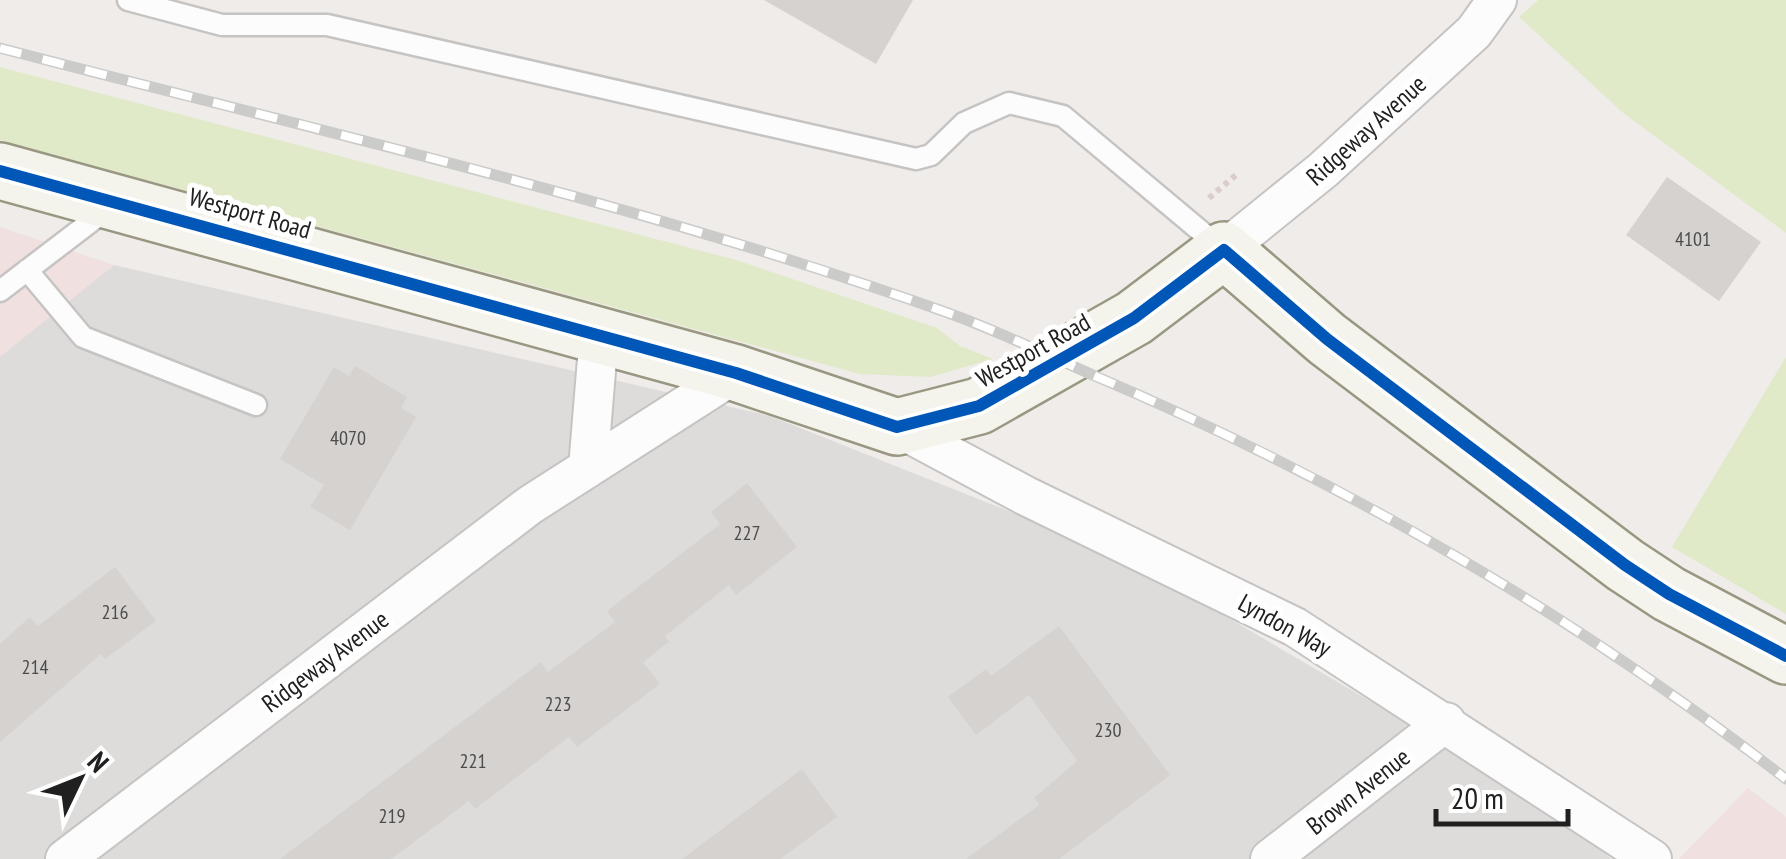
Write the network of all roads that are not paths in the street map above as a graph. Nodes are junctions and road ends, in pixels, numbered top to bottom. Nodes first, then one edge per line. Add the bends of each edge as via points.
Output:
1 (128, 0) edge
2 (1497, 0) edge
3 (0, 170) edge
4 (118, 201) junction
5 (1224, 250) junction
6 (28, 270) junction
7 (0, 291) edge
8 (599, 335) junction
9 (736, 372) junction
10 (256, 405) dead end
11 (897, 427) junction
12 (588, 468) junction
13 (1786, 656) edge
14 (1446, 722) junction
15 (65, 859) edge
16 (1270, 859) edge
17 (1652, 859) edge

1 - 5 lane via 222,25 327,25 916,159 931,155 964,123 1009,103 1063,116
2 - 5 street, Ridgeway Avenue via 1474,32
3 - 4 main road, Westport Road
4 - 6 lane
4 - 8 main road, Westport Road
5 - 11 main road, Westport Road via 1134,318 1029,379 979,406
5 - 13 main road via 1327,339 1600,547 1669,594
6 - 7 lane
6 - 10 lane via 83,338
8 - 9 main road, Westport Road
8 - 12 street
9 - 11 main road, Westport Road
9 - 12 street, Ridgeway Avenue
11 - 14 street, Lyndon Way via 1295,627
12 - 15 street, Ridgeway Avenue via 530,505
14 - 16 street, Brown Avenue
14 - 17 street, Lyndon Way

